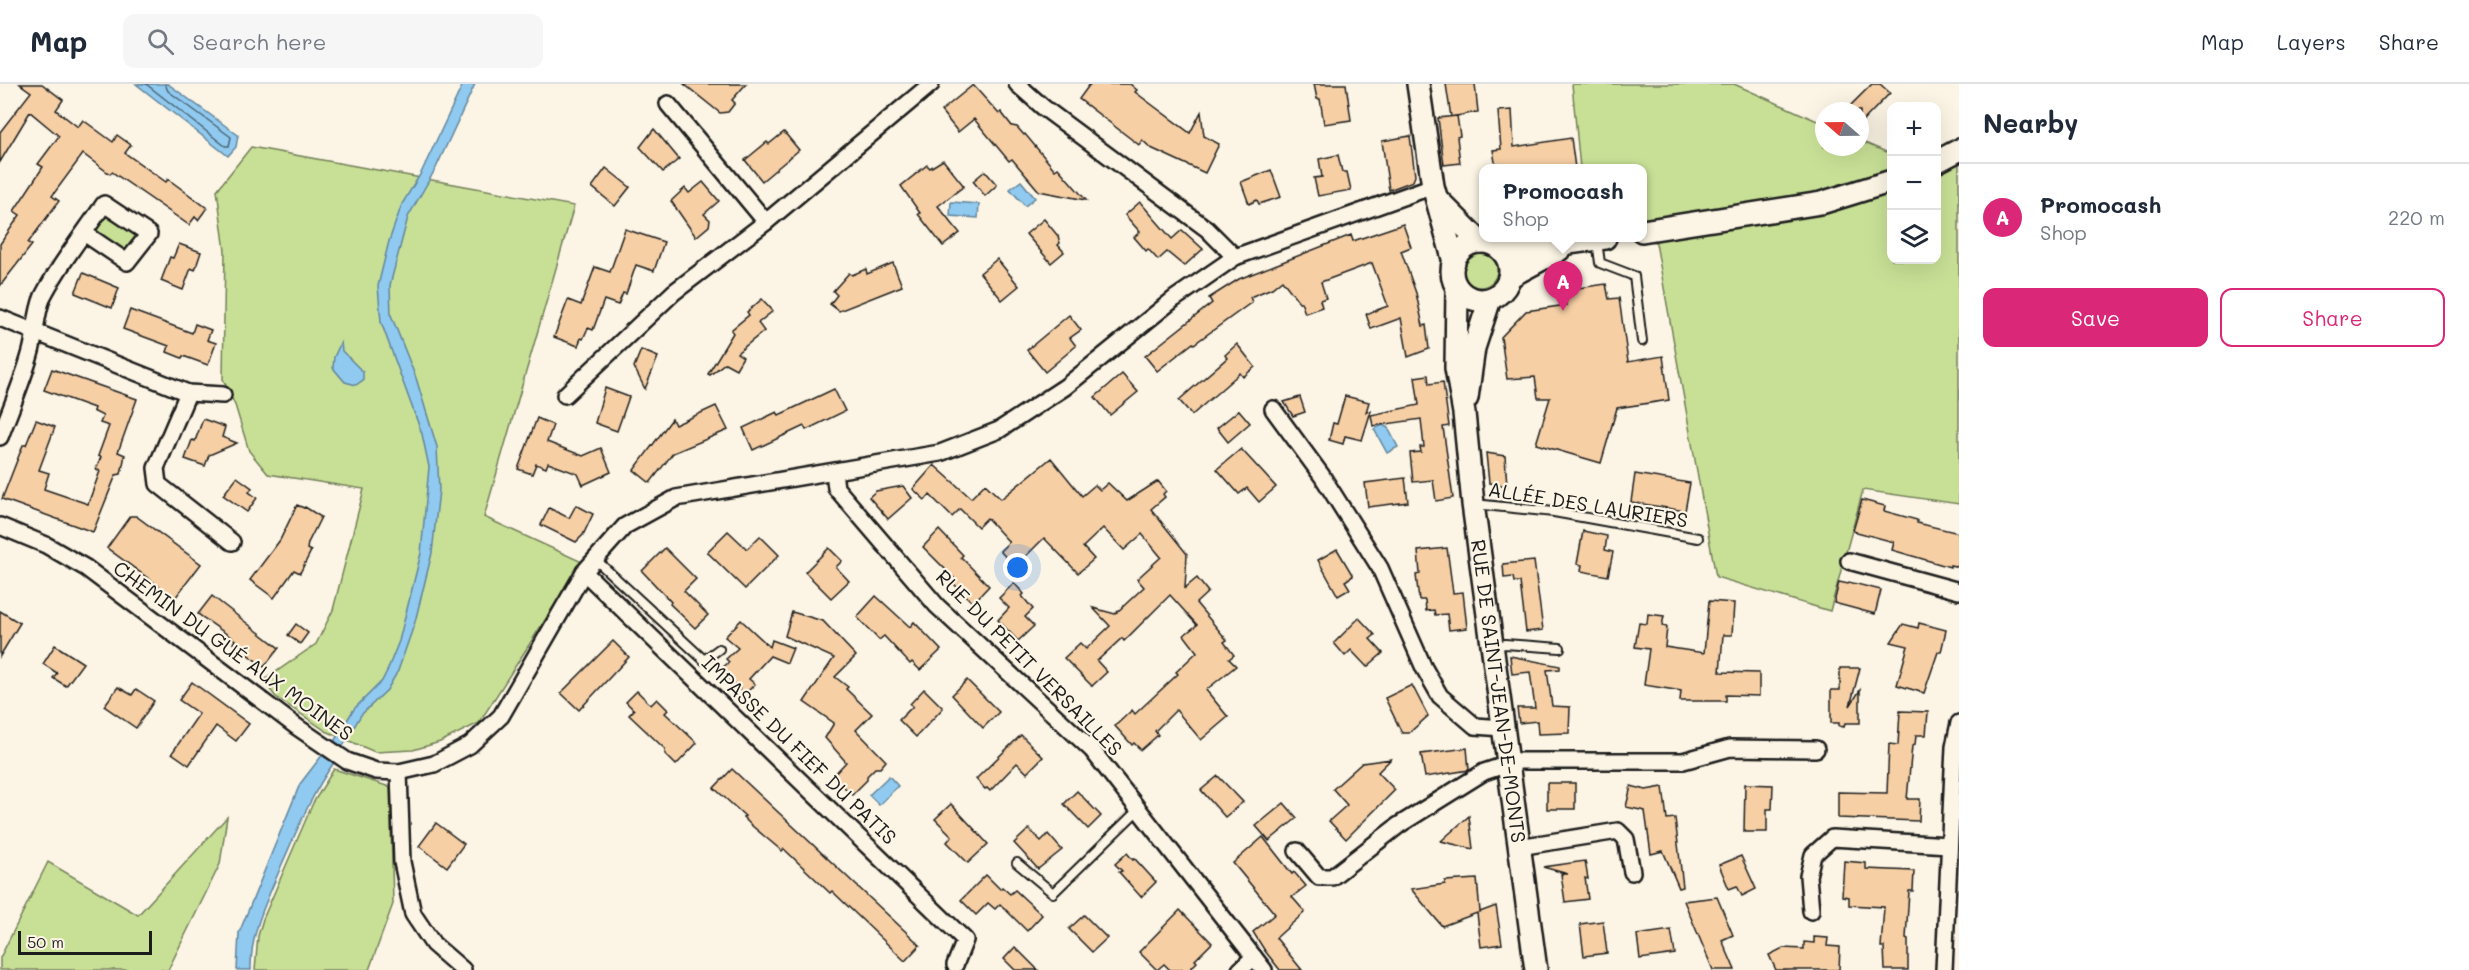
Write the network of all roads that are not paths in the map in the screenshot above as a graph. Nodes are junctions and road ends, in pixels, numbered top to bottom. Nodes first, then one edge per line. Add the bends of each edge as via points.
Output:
1 (931, 84) edge
2 (1017, 84) edge
3 (1418, 84) edge
4 (668, 104) dead end
5 (1959, 150) edge
6 (1941, 159) edge
7 (1887, 183) edge
8 (1435, 193) junction
9 (766, 222) junction
10 (1647, 230) edge
11 (84, 233) dead end
12 (1479, 233) edge
13 (1580, 242) edge
14 (1601, 242) edge
15 (1575, 243) junction
16 (1491, 244) edge
17 (1235, 257) junction
18 (1454, 262) junction
19 (1509, 277) junction
20 (1457, 288) junction
21 (1490, 299) junction
22 (0, 318) edge
23 (33, 331) junction
24 (1642, 341) dead end
25 (188, 393) junction
26 (222, 395) dead end
27 (565, 395) dead end
28 (1273, 410) dead end
29 (1464, 413) junction
30 (0, 437) edge
31 (834, 472) junction
32 (1473, 504) junction
33 (0, 526) edge
34 (1698, 538) dead end
35 (232, 542) dead end
36 (595, 559) junction
37 (1849, 561) dead end
38 (584, 572) junction
39 (1959, 591) edge
40 (1492, 647) junction
41 (718, 648) dead end
42 (1560, 648) dead end
43 (1959, 723) edge
44 (1503, 729) junction
45 (1816, 749) dead end
46 (1508, 764) junction
47 (399, 772) junction
48 (1139, 809) junction
49 (1949, 845) junction
50 (1519, 847) junction
51 (1297, 851) dead end
52 (1017, 863) dead end
53 (1632, 872) dead end
54 (1811, 911) dead end
55 (1952, 953) edge
56 (1254, 957) junction
57 (955, 965) dead end
58 (463, 970) edge
59 (1240, 970) edge
60 (1264, 970) edge
61 (1536, 970) edge
62 (1944, 970) edge

1 - 9 street
2 - 17 street via 1207,229
3 - 8 main road
4 - 9 street
5 - 6 main road
7 - 10 main road via 1821,203
8 - 12 main road
8 - 17 street, CHEMIN DU GUÉ AUX MOINES
8 - 18 main road
9 - 27 street via 674,292
11 - 23 street via 69,250 42,298
13 - 15 main road
14 - 24 lane via 1600,263 1634,276
15 - 16 main road
15 - 19 main road
16 - 18 main road via 1464,248
16 - 19 main road via 1508,260
17 - 31 street, CHEMIN DU GUÉ AUX MOINES via 1174,299 1065,387 999,430 940,453
18 - 20 main road via 1452,271
19 - 21 main road via 1503,291
20 - 21 main road via 1472,298
20 - 29 main road, RUE DE SAINT-JEAN-DE-MONTS via 1456,368
21 - 29 main road, RUE DE SAINT-JEAN-DE-MONTS via 1475,345
22 - 23 street
23 - 25 street
23 - 30 street via 31,352
25 - 26 street
25 - 35 street via 156,468 158,484
28 - 44 street via 1322,476 1380,568 1440,696 1475,726
29 - 32 main road, RUE DE SAINT-JEAN-DE-MONTS
31 - 36 street, CHEMIN DU GUÉ AUX MOINES via 676,498 625,526
31 - 48 street, RUE DU PETIT VERSAILLES via 836,488 936,606 1092,750
32 - 34 lane, ALLÉE DES LAURIERS via 1554,512
32 - 40 main road, RUE DE SAINT-JEAN-DE-MONTS
33 - 47 street, CHEMIN DU GUÉ AUX MOINES via 46,545 86,568 347,761 376,771
36 - 38 street, CHEMIN DU GUÉ AUX MOINES
36 - 41 lane via 704,660
37 - 39 street
38 - 47 street, CHEMIN DU GUÉ AUX MOINES via 501,716 470,745 434,764
38 - 57 street, IMPASSE DU FIEF DU PATIS via 965,940
40 - 42 lane via 1505,644
40 - 44 main road, RUE DE SAINT-JEAN-DE-MONTS
43 - 49 street via 1954,747
44 - 46 main road, RUE DE SAINT-JEAN-DE-MONTS
45 - 46 street via 1730,748 1683,762
46 - 50 main road, RUE DE SAINT-JEAN-DE-MONTS
46 - 51 street via 1484,772 1399,825 1332,877 1319,877
47 - 58 street via 402,862 413,914 433,944
48 - 52 lane via 1053,893
48 - 56 street, RUE DU PETIT VERSAILLES
49 - 54 street via 1832,838 1813,855 1808,876
49 - 55 street
50 - 53 street via 1618,831 1626,839
50 - 61 main road, RUE DE SAINT-JEAN-DE-MONTS
55 - 62 street
56 - 59 street
56 - 60 street, RUE DU PETIT VERSAILLES

